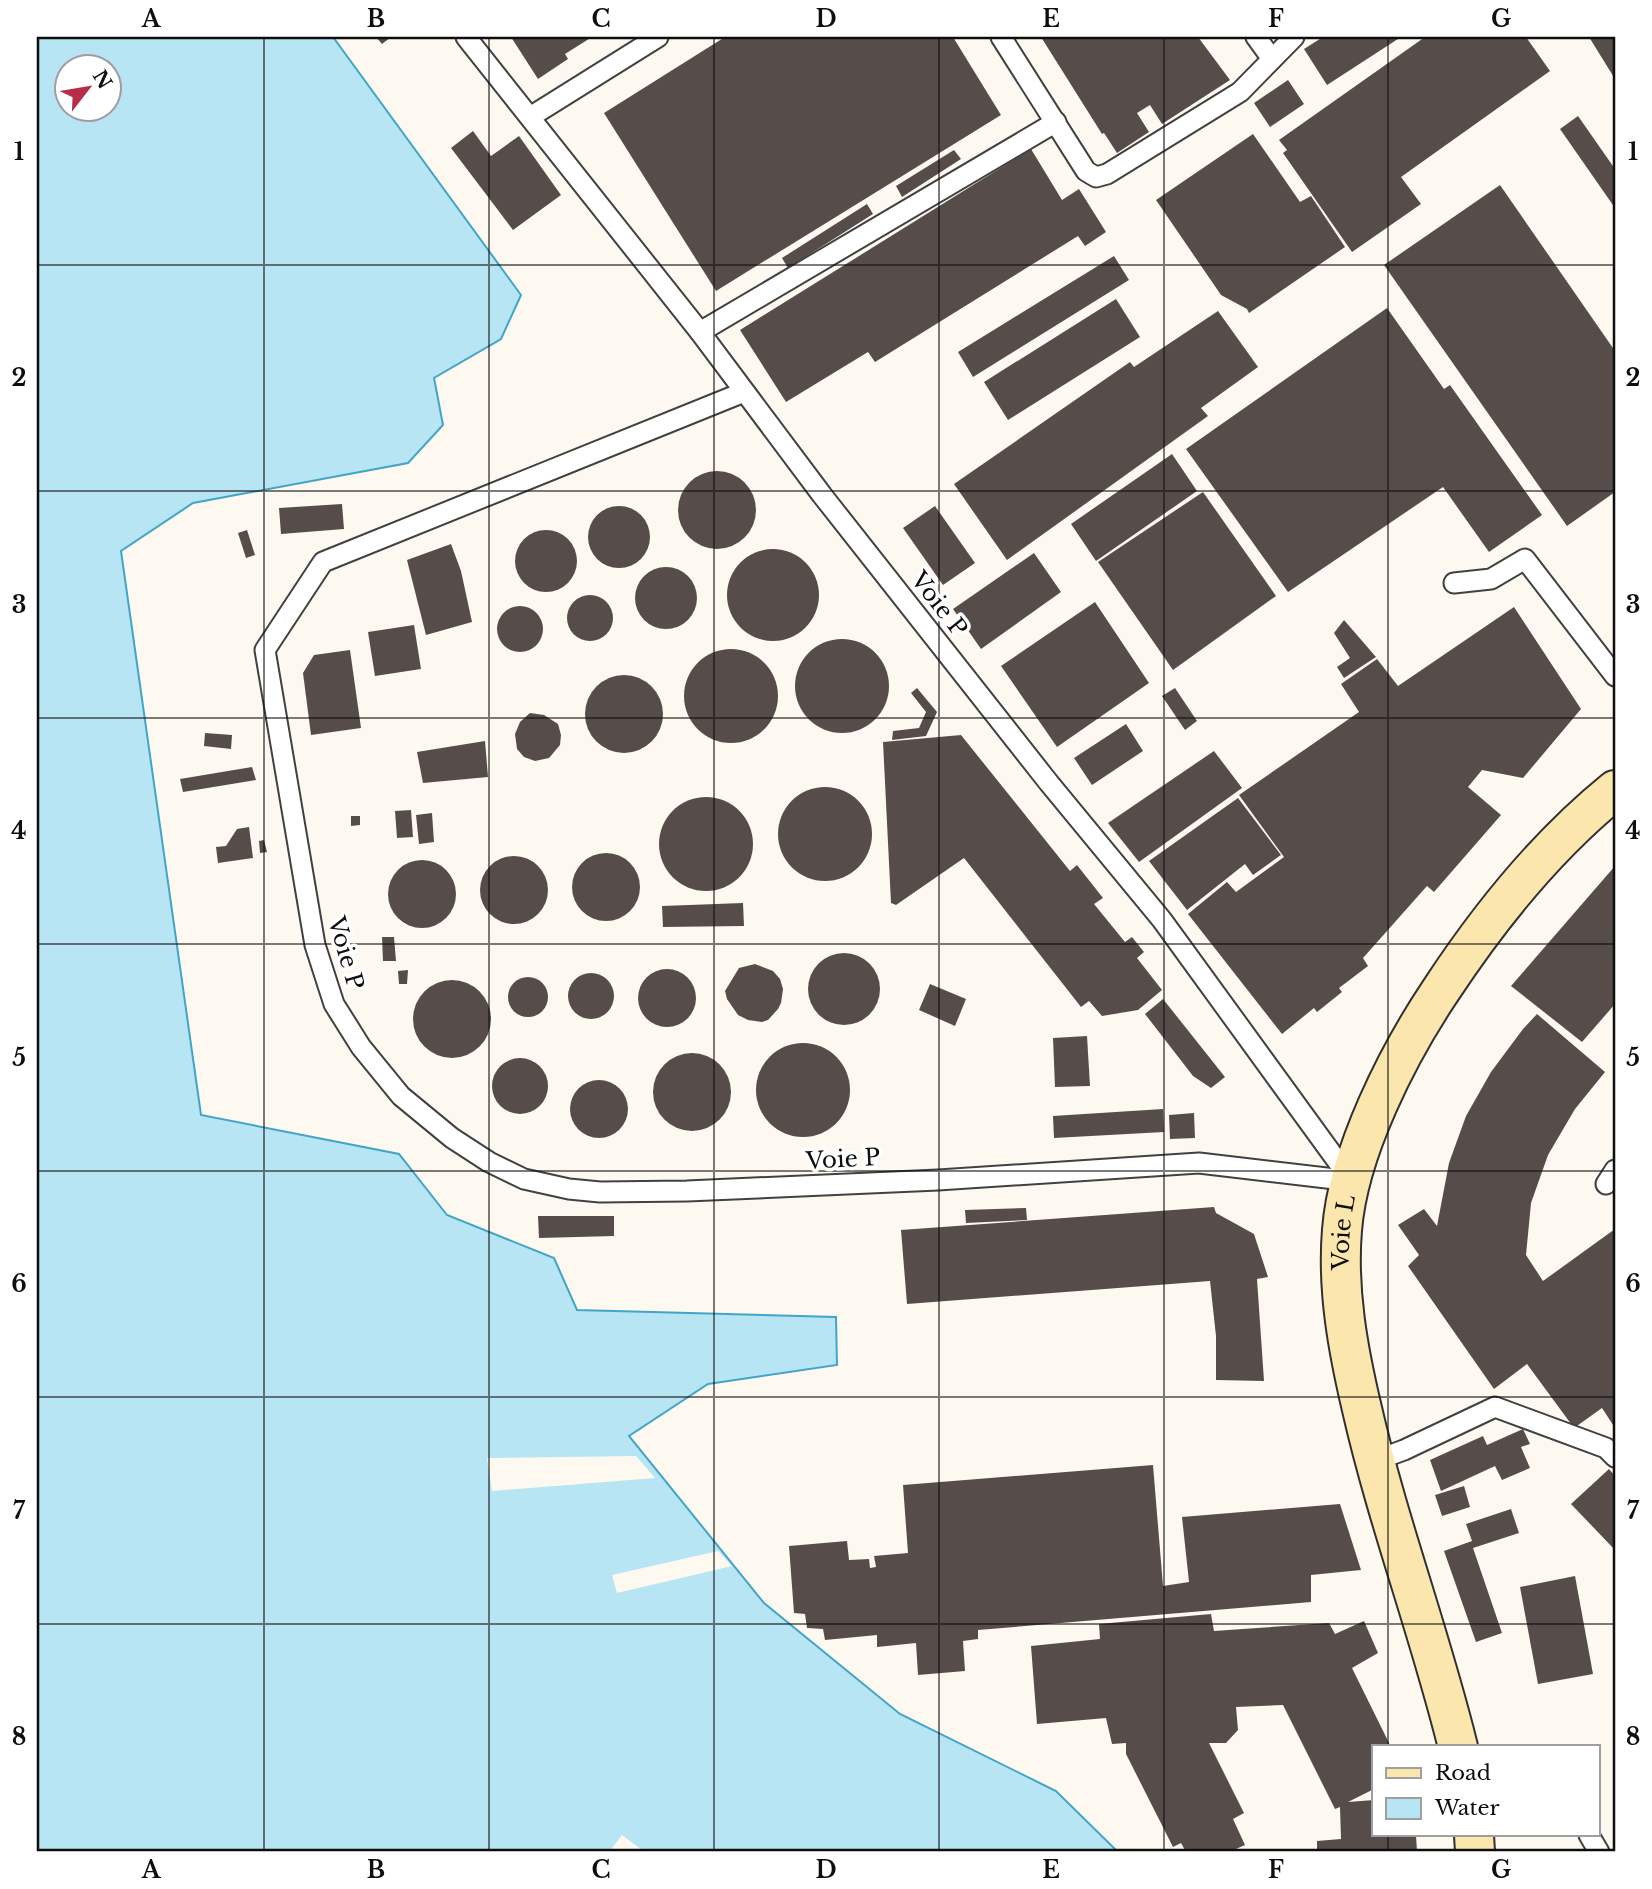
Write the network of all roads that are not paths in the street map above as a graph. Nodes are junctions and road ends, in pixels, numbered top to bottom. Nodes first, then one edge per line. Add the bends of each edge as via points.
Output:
1 (466, 37) edge
2 (658, 37) edge
3 (1001, 37) edge
4 (1256, 37) edge
5 (1294, 37) edge
6 (1272, 60) junction
7 (530, 117) junction
8 (1056, 122) junction
9 (701, 332) junction
10 (744, 392) junction
11 (1454, 583) dead end
12 (1615, 676) edge
13 (1615, 790) edge
14 (1352, 1181) junction
15 (1615, 1457) edge
16 (1374, 1461) junction
17 (1457, 1745) edge
18 (1590, 1836) edge
19 (1599, 1852) edge

1 - 7 lane
2 - 7 lane
3 - 8 lane
4 - 6 lane
5 - 6 lane
6 - 8 lane via 1240,92 1107,174 1096,177 1086,171
7 - 9 lane
8 - 9 lane
9 - 10 lane
10 - 14 lane, Voie P via 1049,783 1162,920
10 - 14 lane, Voie P via 323,562 265,650 315,945 334,1004 378,1071 435,1126 489,1162 524,1179 569,1189 612,1192 807,1186 1199,1163
11 - 12 lane via 1491,579 1525,559
13 - 14 street, Voie L via 1546,855 1470,945 1424,1014 1382,1095
14 - 16 street, Voie L via 1342,1228 1341,1283 1346,1335
15 - 16 lane via 1606,1448 1495,1406
16 - 17 street, Voie L
18 - 19 lane

